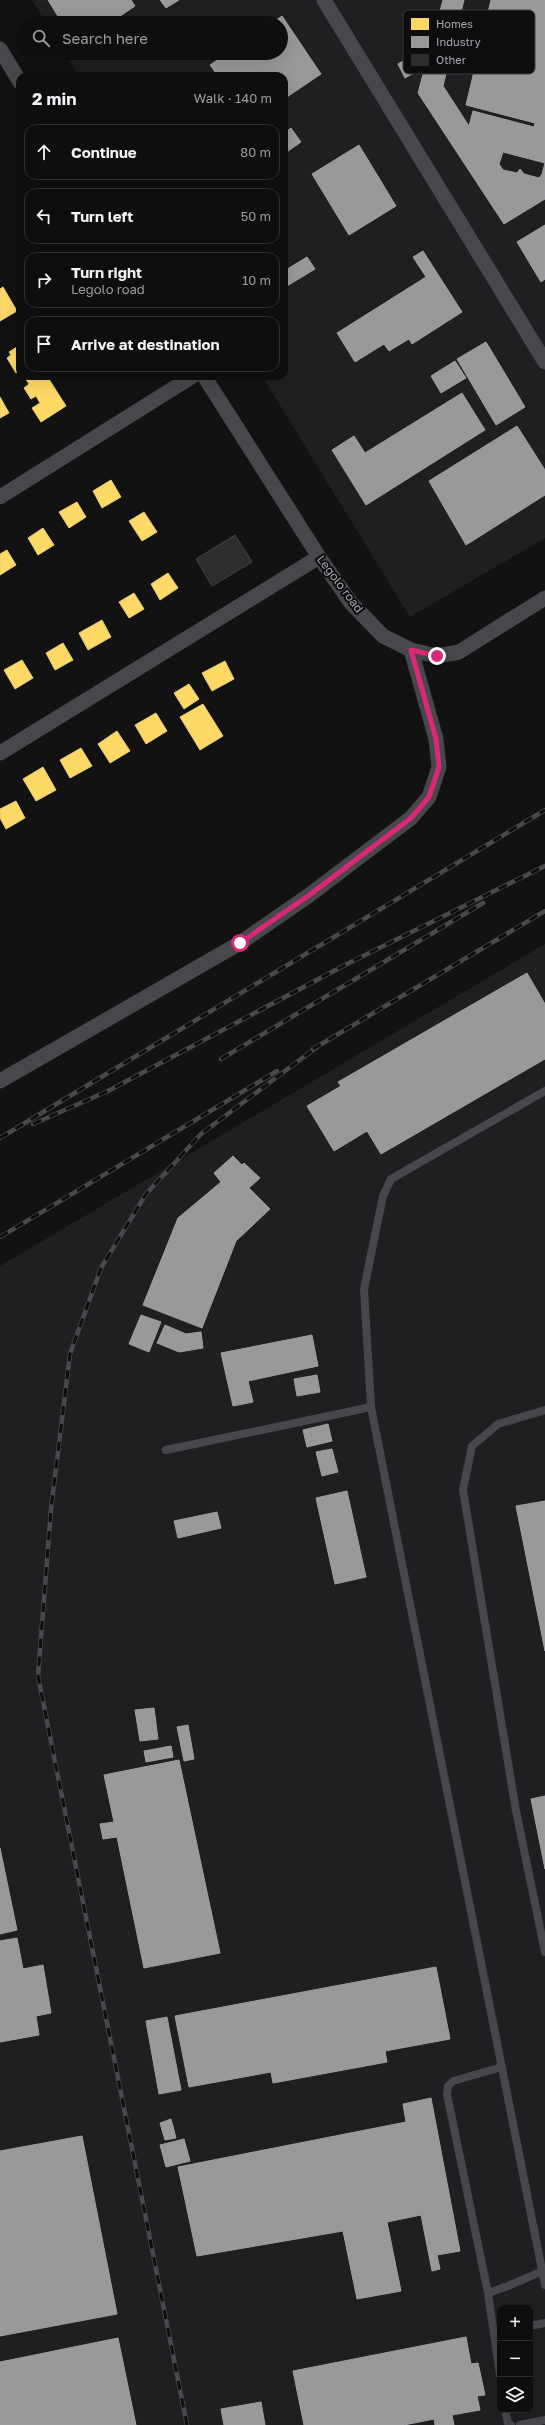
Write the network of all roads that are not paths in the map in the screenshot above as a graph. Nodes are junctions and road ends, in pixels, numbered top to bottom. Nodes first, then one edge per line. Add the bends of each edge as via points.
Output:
1 (324, 0) edge
2 (0, 50) edge
3 (16, 76) edge
4 (545, 362) edge
5 (187, 380) edge
6 (207, 380) edge
7 (0, 497) edge
8 (319, 557) junction
9 (545, 598) edge
10 (411, 650) junction
11 (0, 753) edge
12 (0, 1081) edge
13 (545, 1091) edge
14 (371, 1407) junction
15 (545, 1410) edge
16 (166, 1450) dead end
17 (545, 1952) edge
18 (502, 2067) junction
19 (544, 2270) edge
20 (545, 2285) edge
21 (488, 2293) junction
22 (545, 2323) edge
23 (533, 2325) edge
24 (497, 2332) edge
25 (506, 2413) edge
26 (545, 2420) edge
27 (511, 2425) edge
28 (520, 2425) edge

1 - 4 street
2 - 3 street
5 - 7 street
6 - 8 street, Legolo road
8 - 10 street, Legolo road via 352,603 383,636
8 - 11 street
9 - 10 street, Legolo road via 459,652 437,656
10 - 12 street via 436,739 439,767 429,797 411,818 308,896 240,943
13 - 14 lane via 391,1179 388,1184 383,1196 364,1288
14 - 16 lane
14 - 18 lane
15 - 17 lane via 498,1424 472,1446 464,1490 516,1811
18 - 19 lane
18 - 21 lane via 453,2081 448,2086 447,2094
19 - 20 lane
19 - 21 lane
21 - 24 lane
22 - 23 lane
25 - 27 lane
26 - 28 lane

